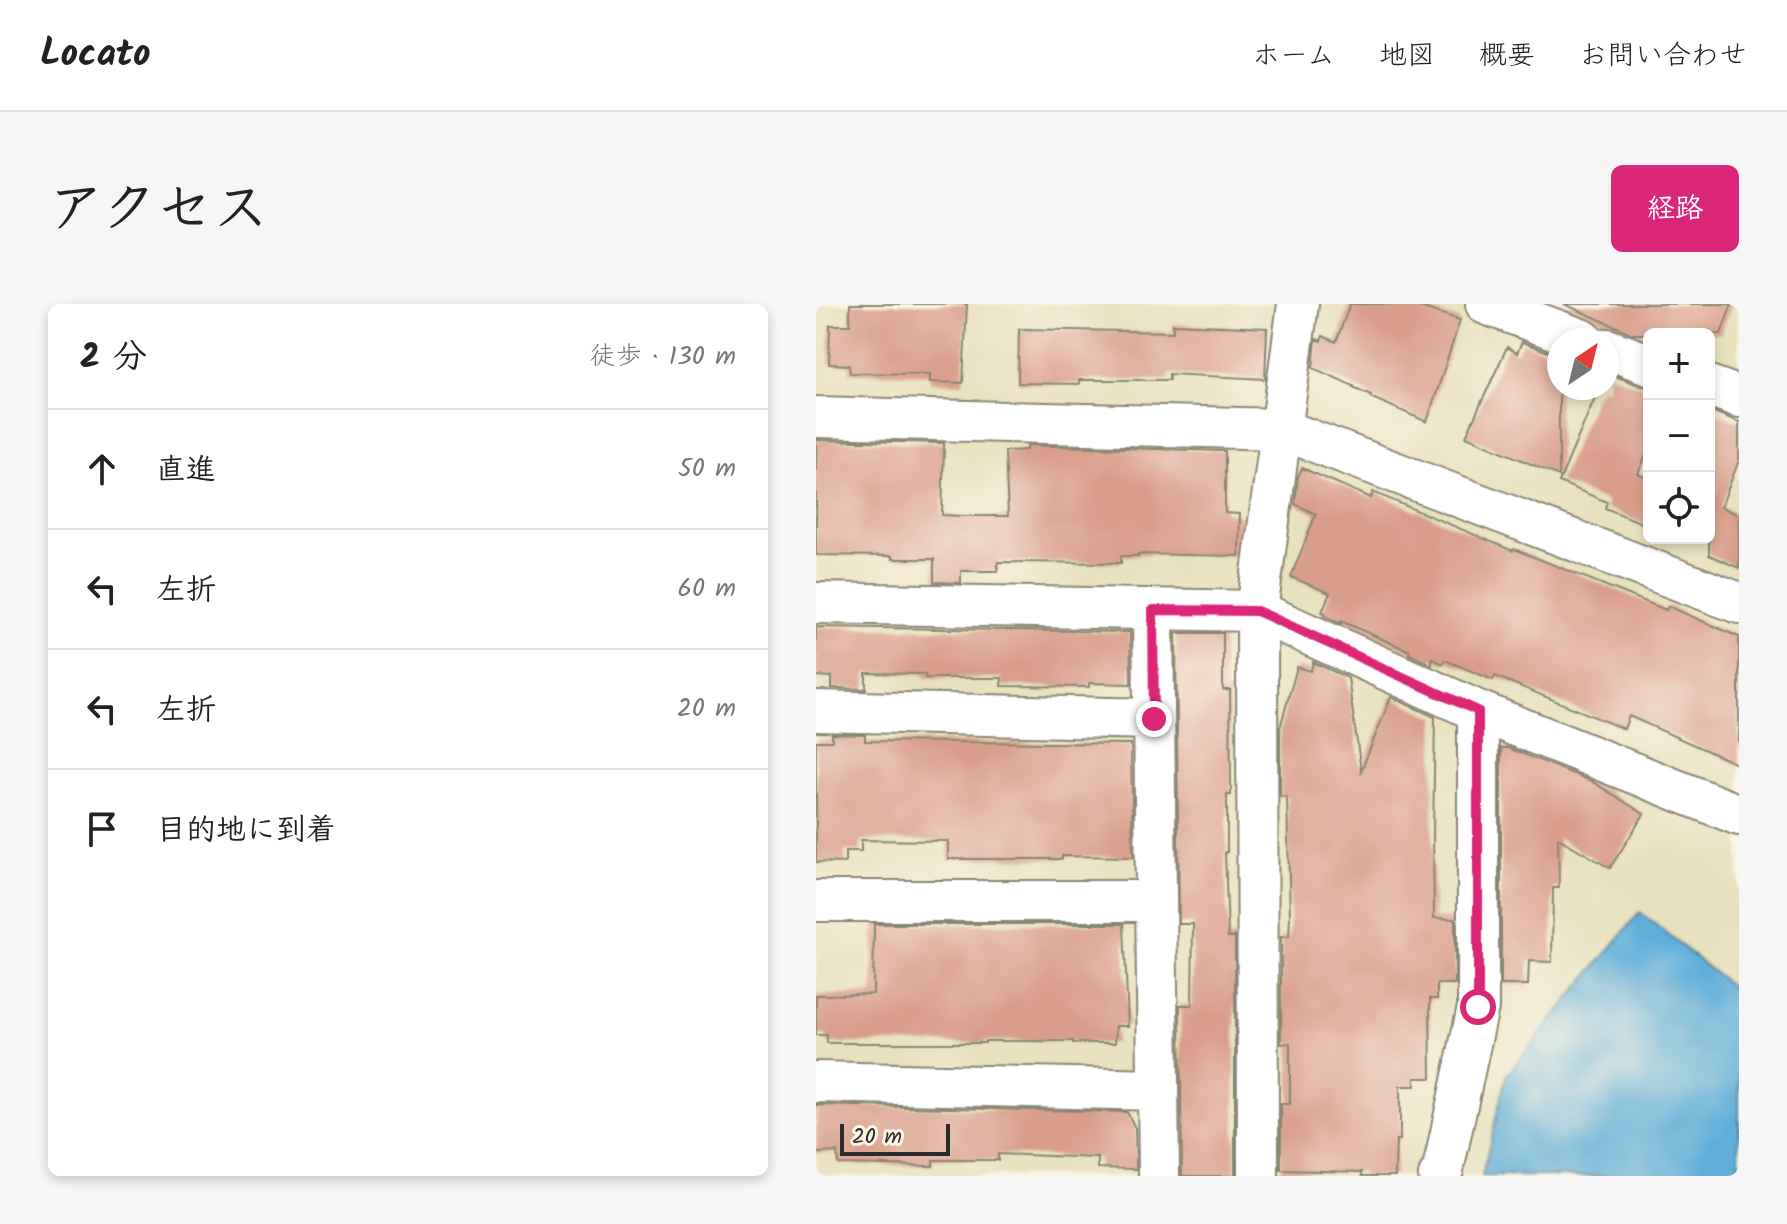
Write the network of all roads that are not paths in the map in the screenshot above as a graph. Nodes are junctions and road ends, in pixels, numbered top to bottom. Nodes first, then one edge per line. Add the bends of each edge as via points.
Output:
1 (1298, 304) edge
2 (1486, 304) edge
3 (1551, 328) edge
4 (1619, 353) edge
5 (1643, 362) edge
6 (1715, 388) edge
7 (1739, 397) edge
8 (816, 417) edge
9 (1281, 429) junction
10 (816, 603) edge
11 (1739, 603) edge
12 (1153, 610) junction
13 (1257, 611) junction
14 (816, 711) edge
15 (1478, 711) junction
16 (1154, 719) junction
17 (1739, 815) edge
18 (816, 901) edge
19 (1156, 901) junction
20 (816, 1082) edge
21 (1158, 1090) junction
22 (1159, 1176) edge
23 (1258, 1176) edge
24 (1439, 1176) edge

1 - 9 street
2 - 3 street
4 - 5 street
6 - 7 street
8 - 9 street
9 - 11 street
9 - 13 street
10 - 12 street
12 - 13 street
12 - 16 street
13 - 15 street
13 - 23 street
14 - 16 street
15 - 17 street
15 - 24 street via 1478,1007
16 - 19 street
18 - 19 street
19 - 21 street
20 - 21 street
21 - 22 street

